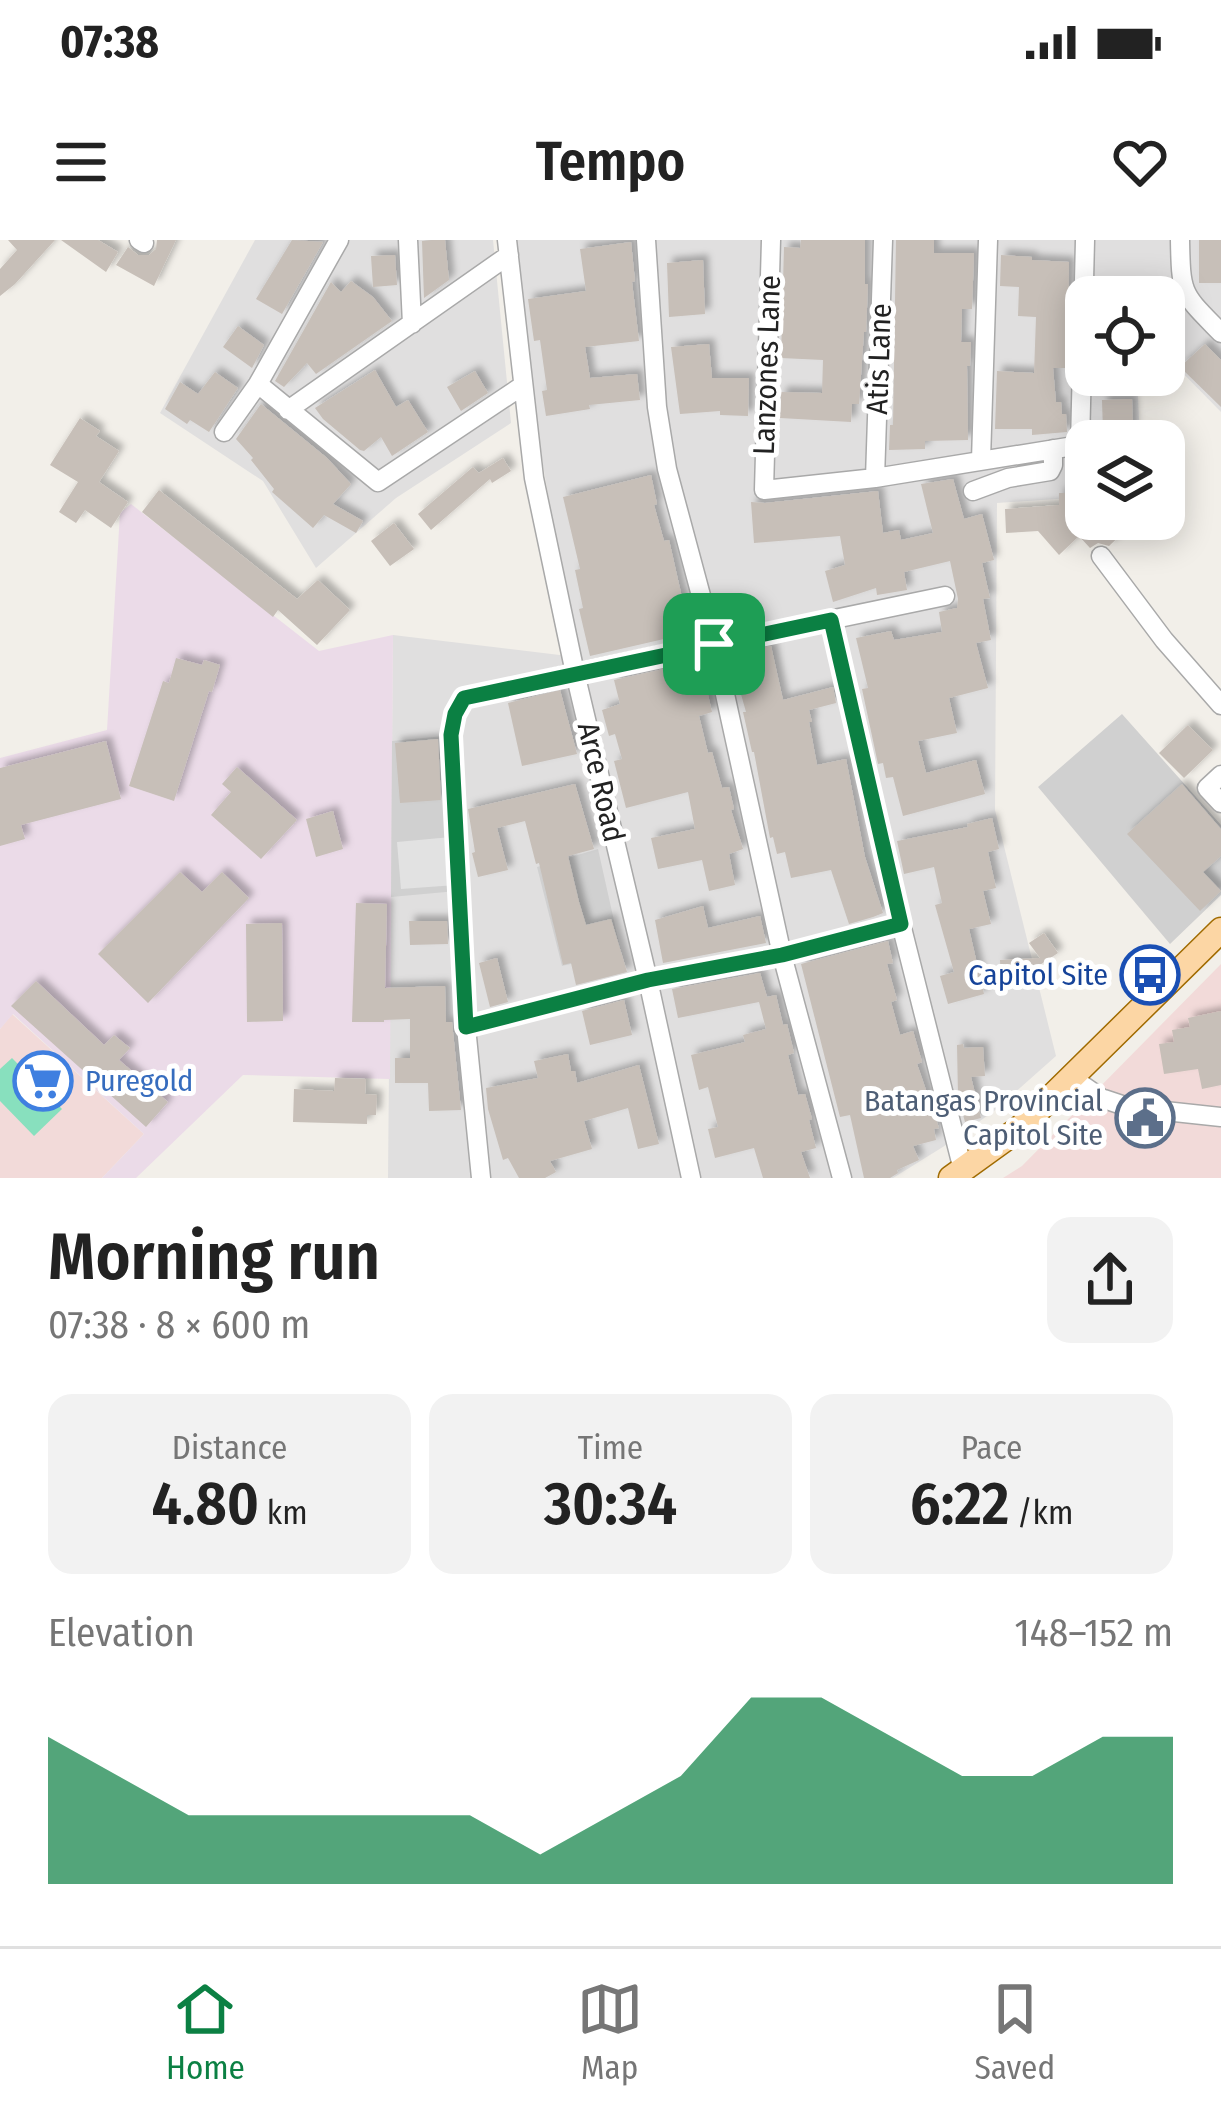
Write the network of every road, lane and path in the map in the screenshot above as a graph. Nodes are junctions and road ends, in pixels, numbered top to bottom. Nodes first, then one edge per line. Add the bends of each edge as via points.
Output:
1 (338, 240) edge
2 (408, 240) edge
3 (646, 240) edge
4 (771, 240) edge
5 (883, 240) edge
6 (988, 240) edge
7 (1085, 240) edge
8 (1180, 240) edge
9 (508, 248) edge
10 (412, 324) junction
11 (1221, 333) edge
12 (258, 384) junction
13 (522, 386) junction
14 (288, 410) junction
15 (224, 432) dead end
16 (1053, 449) junction
17 (981, 460) junction
18 (874, 478) junction
19 (973, 491) dead end
20 (1101, 556) dead end
21 (945, 596) dead end
22 (831, 620) junction
23 (714, 644) junction
24 (575, 673) junction
25 (1221, 706) edge
26 (1221, 775) edge
27 (1221, 803) edge
28 (901, 924) junction
29 (1221, 930) edge
30 (782, 955) junction
31 (648, 980) junction
32 (466, 1027) junction
33 (1072, 1078) junction
34 (1221, 1117) edge
35 (957, 1174) edge
36 (481, 1178) edge
37 (691, 1178) edge
38 (842, 1178) edge

1 - 12 street
2 - 10 street
3 - 23 street via 660,428
4 - 18 street, Lanzones Lane via 764,490
5 - 18 street, Atis Lane
6 - 17 street
7 - 16 street via 1080,445
8 - 11 street via 1180,285
9 - 10 street
9 - 13 street, Arce Road
10 - 14 street
12 - 14 street
12 - 15 street
13 - 14 street via 378,482
13 - 24 street, Arce Road
16 - 17 street
16 - 19 street via 1050,470
17 - 18 street
20 - 25 street
21 - 22 street
22 - 23 street
22 - 28 street
23 - 24 street
23 - 30 street
24 - 31 street, Arce Road
24 - 32 street via 464,698 455,714
26 - 27 street via 1208,788
28 - 30 street
28 - 35 street
29 - 33 main road
30 - 31 street
30 - 38 street
31 - 32 street
31 - 37 street, Arce Road
32 - 36 street
33 - 34 street via 1128,1107
33 - 35 main road

